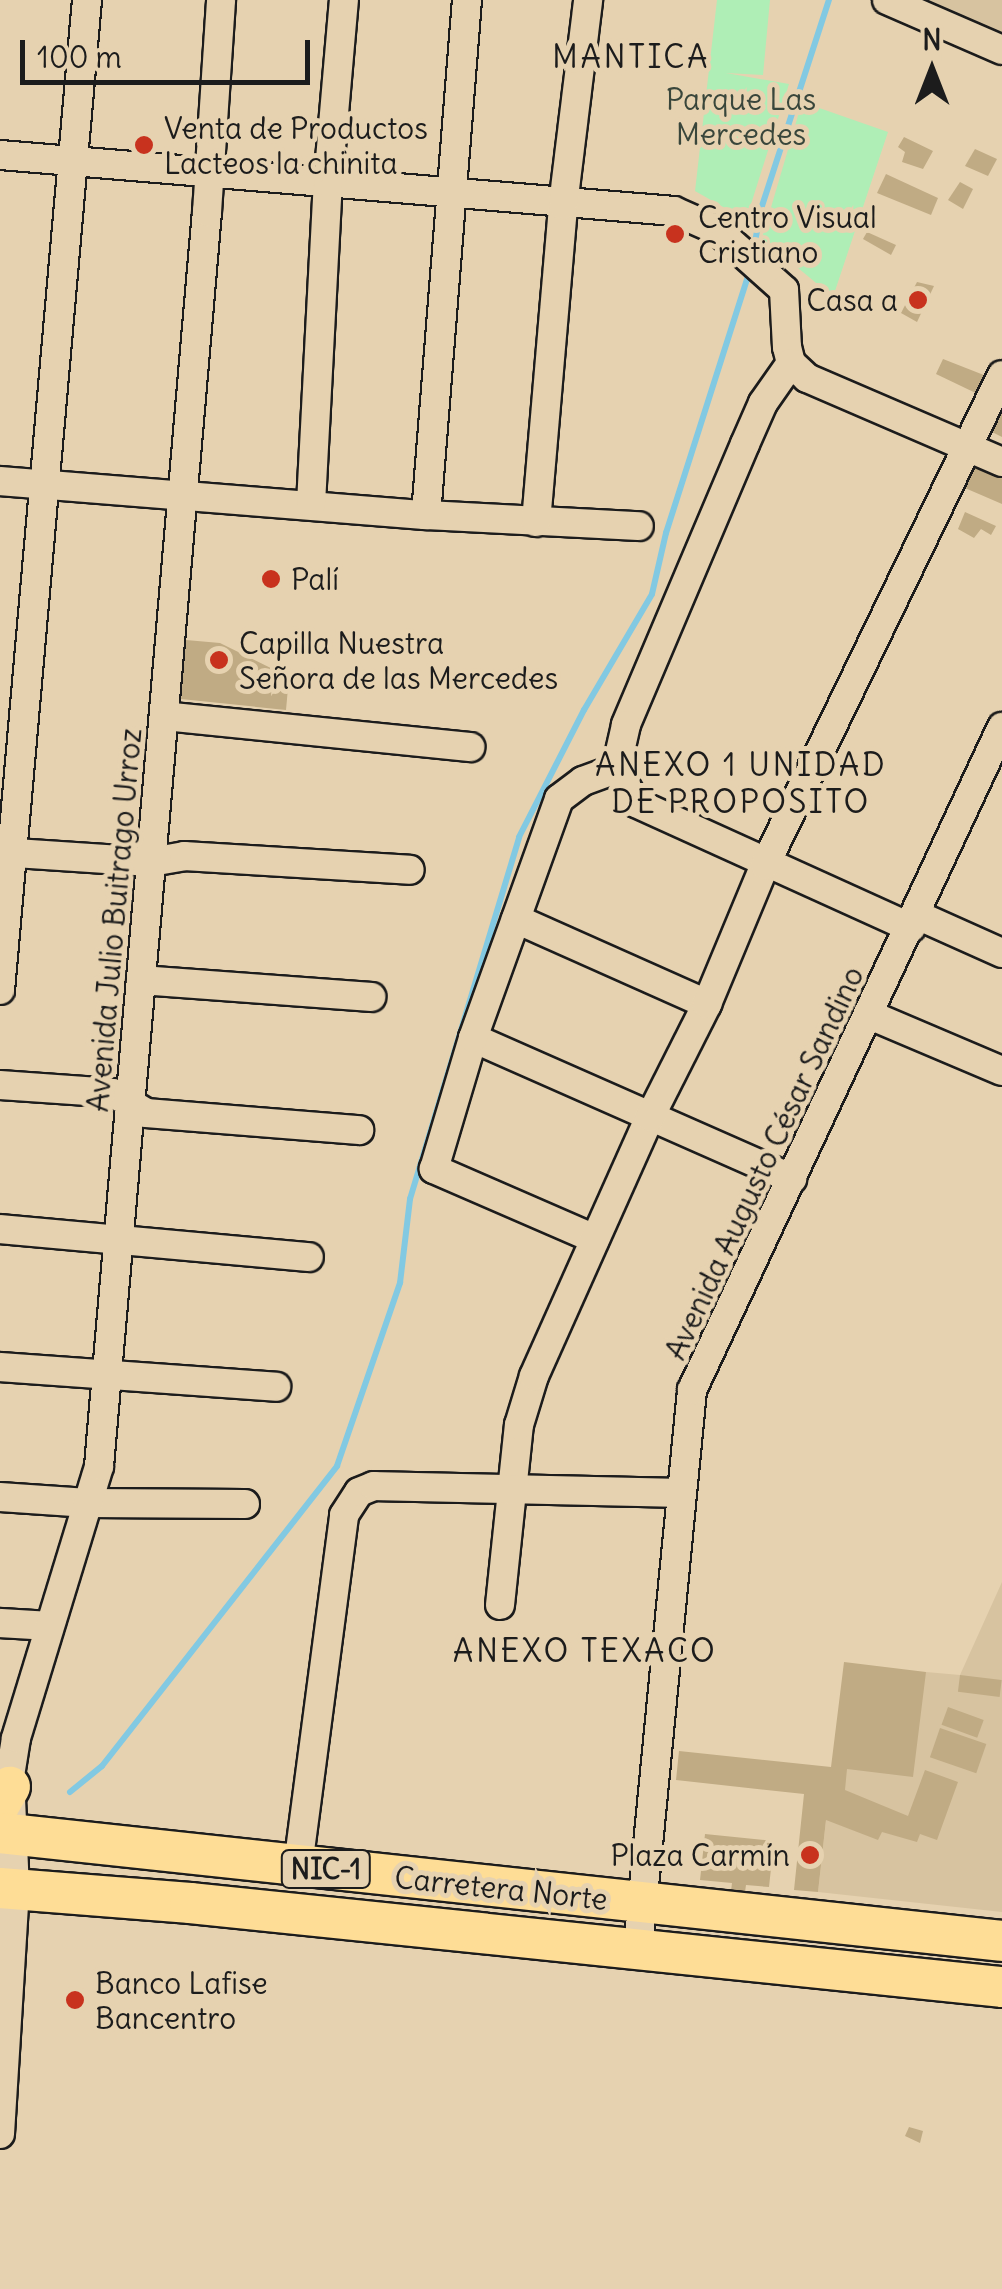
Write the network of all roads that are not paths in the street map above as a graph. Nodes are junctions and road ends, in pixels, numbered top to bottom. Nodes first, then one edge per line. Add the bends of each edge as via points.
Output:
1 (87, 0) edge
2 (221, 0) edge
3 (344, 0) edge
4 (466, 0) edge
5 (588, 0) edge
6 (887, 0) edge
7 (1002, 50) edge
8 (0, 156) edge
9 (73, 162) junction
10 (211, 170) junction
11 (328, 182) junction
12 (449, 191) junction
13 (564, 205) junction
14 (791, 363) junction
15 (1002, 375) edge
16 (970, 448) junction
17 (1002, 462) edge
18 (0, 480) edge
19 (45, 484) junction
20 (181, 494) junction
21 (311, 504) junction
22 (426, 515) junction
23 (536, 522) junction
24 (640, 526) dead end
25 (164, 716) junction
26 (1002, 727) edge
27 (470, 748) dead end
28 (616, 769) junction
29 (5, 852) edge
30 (151, 862) junction
31 (765, 865) junction
32 (410, 870) dead end
33 (516, 918) junction
34 (914, 922) junction
35 (1002, 953) edge
36 (141, 980) junction
37 (0, 990) edge
38 (370, 997) dead end
39 (707, 1004) junction
40 (870, 1015) junction
41 (473, 1038) junction
42 (1002, 1071) edge
43 (0, 1085) edge
44 (130, 1101) junction
45 (650, 1117) junction
46 (359, 1130) dead end
47 (792, 1179) junction
48 (0, 1229) edge
49 (595, 1239) junction
50 (118, 1240) junction
51 (309, 1257) dead end
52 (0, 1366) edge
53 (106, 1374) junction
54 (276, 1386) dead end
55 (511, 1488) junction
56 (680, 1494) junction
57 (0, 1497) edge
58 (88, 1503) junction
59 (244, 1504) dead end
60 (500, 1605) dead end
61 (0, 1623) edge
62 (49, 1626) junction
63 (5, 1814) edge
64 (298, 1866) junction
65 (7, 1889) edge
66 (642, 1902) junction
67 (638, 1948) junction
68 (998, 1951) edge
69 (1002, 1986) edge
70 (0, 2134) edge

1 - 9 street
2 - 10 street, Avenida Julio Buitrago Urroz
3 - 11 street
4 - 12 street
5 - 13 street
6 - 7 street
8 - 9 street
9 - 10 street
9 - 19 street
10 - 11 street
10 - 20 street, Avenida Julio Buitrago Urroz
11 - 12 street
11 - 21 street
12 - 13 street
12 - 22 street
13 - 14 street via 674,211 717,230 784,290
13 - 23 street
14 - 16 street via 806,378 855,402
14 - 28 street via 745,444 626,724
15 - 16 street
16 - 17 street
16 - 31 street
18 - 19 street
19 - 20 street
19 - 29 street
20 - 21 street
20 - 25 street, Avenida Julio Buitrago Urroz
21 - 22 street
22 - 23 street
23 - 24 street
25 - 27 street
25 - 30 street, Avenida Julio Buitrago Urroz
26 - 34 street, Avenida Augusto César Sandino
28 - 31 street via 636,803
28 - 33 street via 583,780 559,799
29 - 30 street
29 - 37 street
30 - 32 street via 184,856
30 - 36 street, Avenida Julio Buitrago Urroz
31 - 34 street
31 - 39 street
33 - 39 street
33 - 41 street
34 - 35 street
34 - 40 street, Avenida Augusto César Sandino
36 - 38 street
36 - 44 street, Avenida Julio Buitrago Urroz
39 - 45 street
40 - 42 street
40 - 47 street, Avenida Augusto César Sandino
41 - 45 street
41 - 49 street via 434,1169
43 - 44 street via 113,1093
44 - 46 street via 146,1113
44 - 50 street, Avenida Julio Buitrago Urroz
45 - 47 street
45 - 49 street
47 - 56 street, Avenida Augusto César Sandino via 692,1390
48 - 50 street
49 - 55 street via 534,1376
50 - 51 street
50 - 53 street, Avenida Julio Buitrago Urroz
52 - 53 street
53 - 54 street
53 - 58 street, Avenida Julio Buitrago Urroz
55 - 56 street
55 - 60 street
55 - 64 street via 374,1486 358,1492 344,1515
56 - 66 street, Avenida Augusto César Sandino
57 - 58 street
58 - 59 street
58 - 62 street, Avenida Julio Buitrago Urroz
61 - 62 street
62 - 63 street, Avenida Julio Buitrago Urroz via 16,1738
63 - 64 highway, Carretera Norte / NIC-1
63 - 65 street, Avenida Julio Buitrago Urroz
64 - 66 highway, Carretera Norte / NIC-1
65 - 67 highway, Carretera Norte / NIC-1
65 - 70 street, Avenida Julio Buitrago Urroz
66 - 67 street, Avenida Augusto César Sandino
66 - 68 highway, Carretera Norte / NIC-1
67 - 69 highway, Carretera Norte / NIC-1

